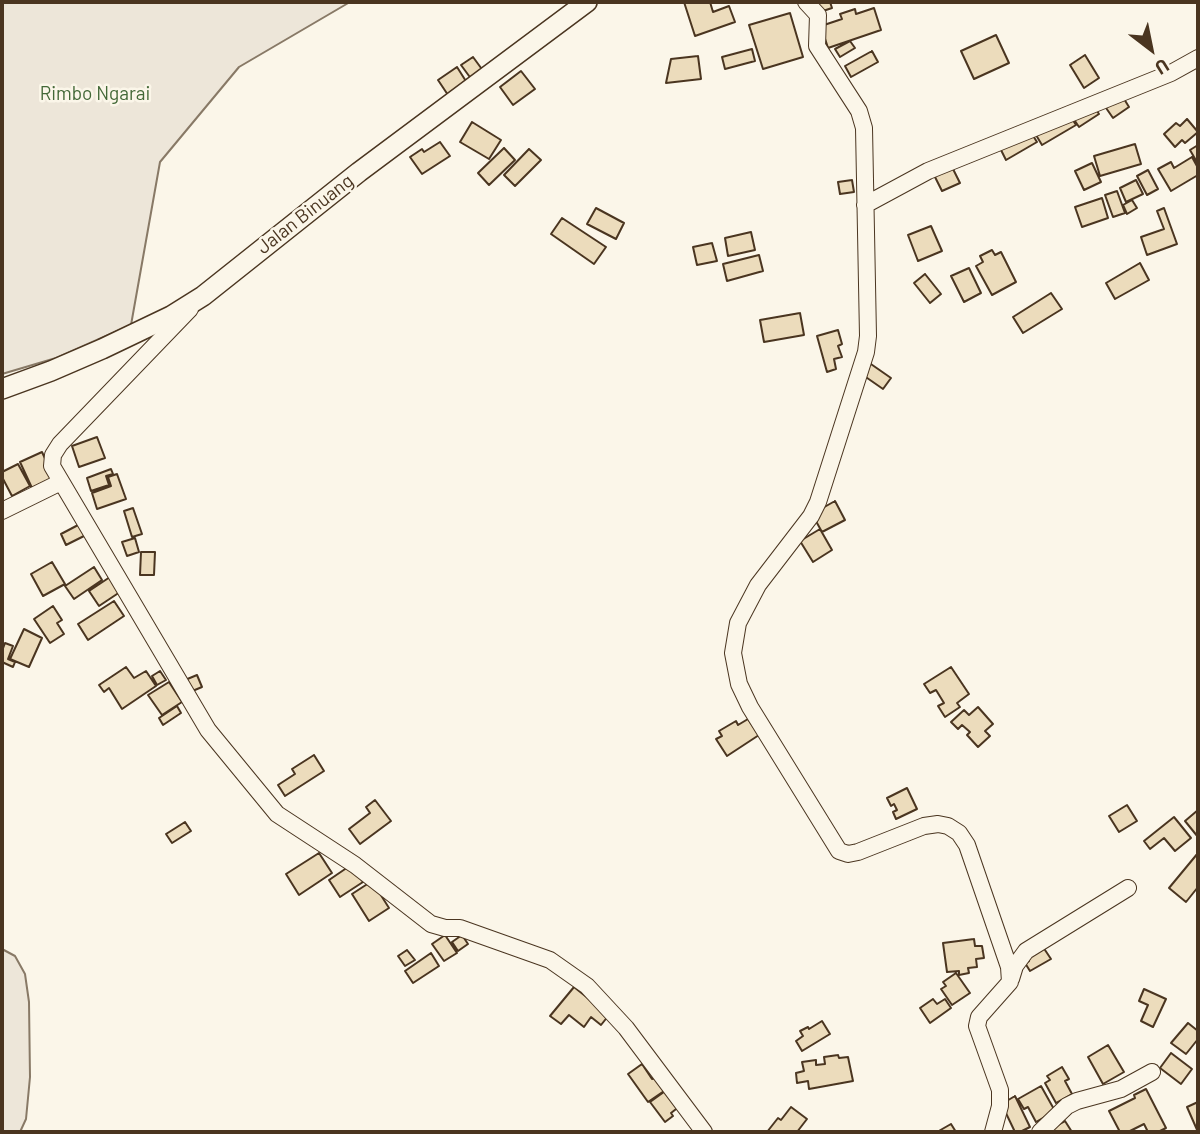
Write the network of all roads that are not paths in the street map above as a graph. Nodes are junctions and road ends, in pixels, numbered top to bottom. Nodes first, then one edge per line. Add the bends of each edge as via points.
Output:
1 (587, 2) edge
2 (806, 2) edge
3 (1198, 58) edge
4 (865, 205) junction
5 (203, 296) junction
6 (2, 389) edge
7 (61, 482) junction
8 (2, 511) edge
9 (1128, 888) dead end
10 (1010, 982) junction
11 (1152, 1072) dead end
12 (704, 1132) edge
13 (993, 1132) edge
14 (1040, 1132) edge

1 - 5 main road, Jalan Binuang via 359,172
2 - 4 street via 818,15 817,46 859,111 864,128
3 - 4 street via 928,171
4 - 10 street via 866,352 818,502 758,585 738,623 733,653 739,684 750,707 839,851 848,855 924,826 948,826 959,833 1008,958
5 - 6 main road, Jalan Binuang via 114,344
5 - 7 street via 60,444 52,455 52,466
7 - 8 street
7 - 12 street via 208,730 277,814 355,865 431,924 460,928 550,960 587,986 626,1028
9 - 10 street via 1026,951
10 - 13 street via 979,1017 1000,1090
11 - 14 street via 1121,1089 1077,1101

